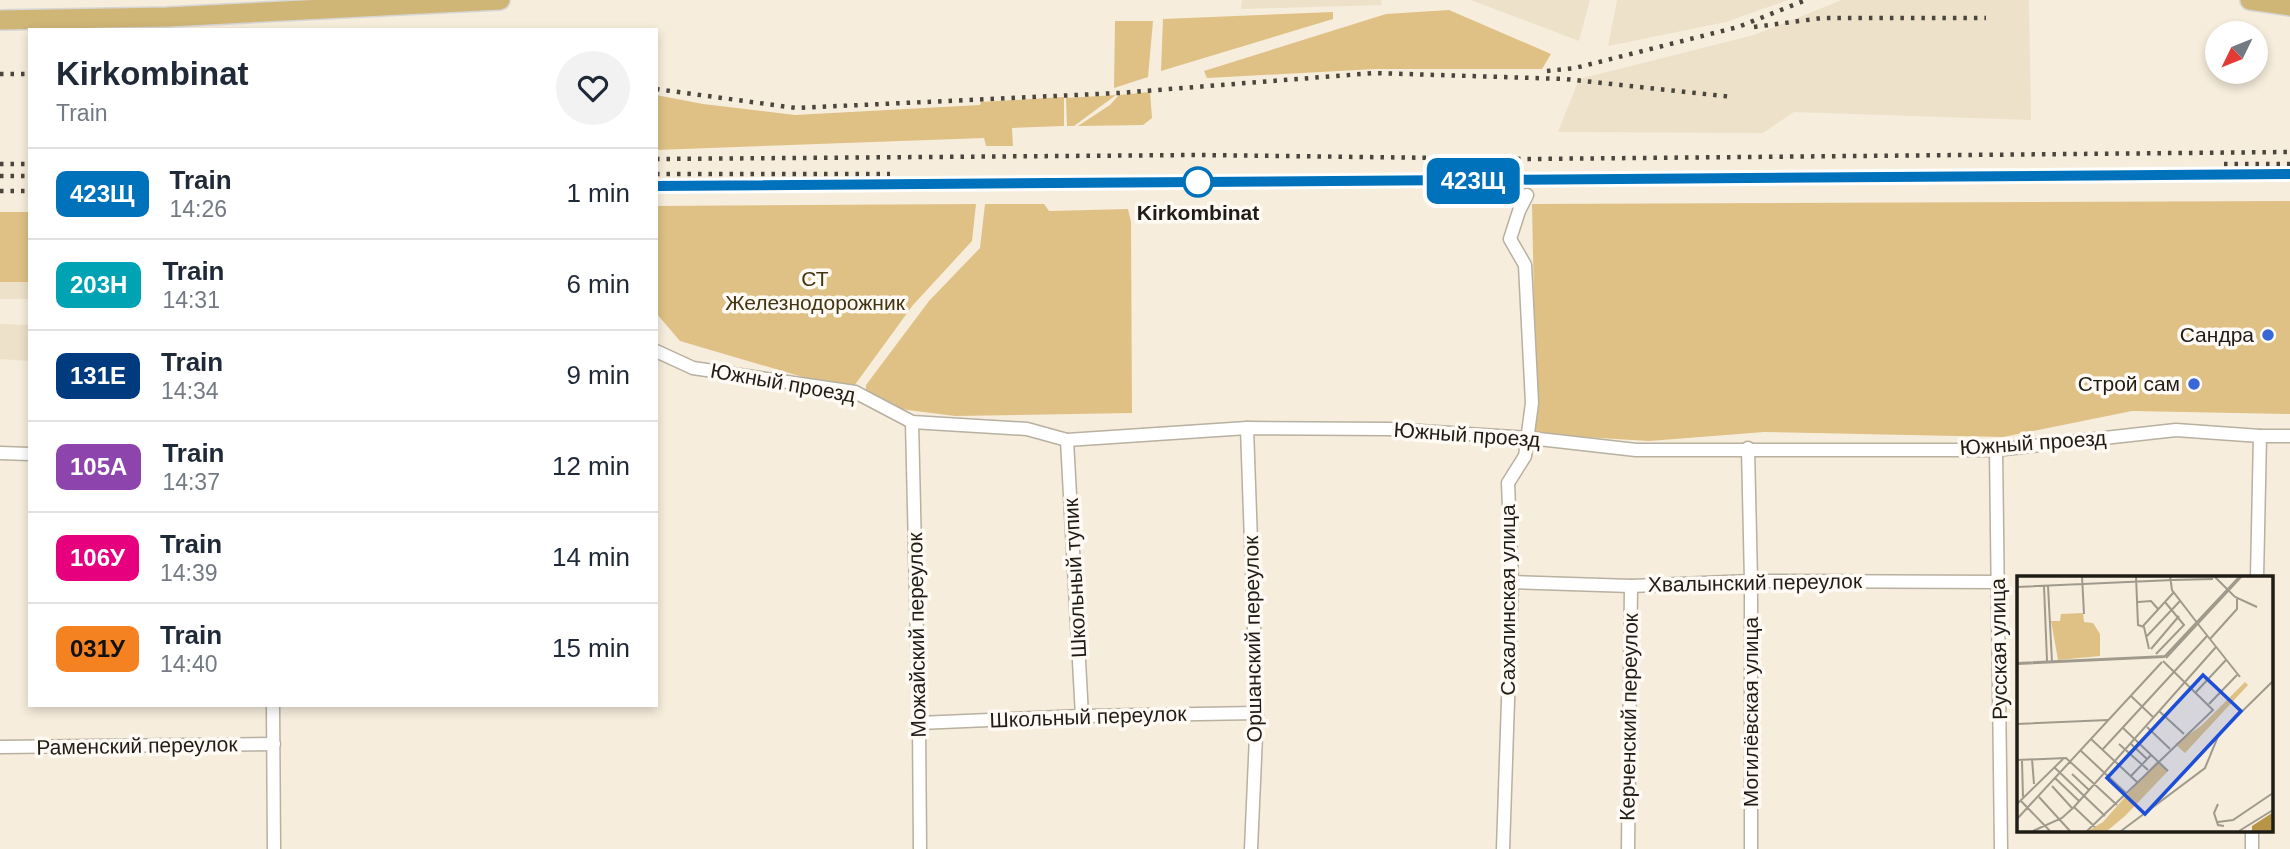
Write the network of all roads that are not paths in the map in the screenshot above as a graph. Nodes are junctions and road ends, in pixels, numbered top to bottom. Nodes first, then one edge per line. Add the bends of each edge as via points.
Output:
1 (500, 0) edge
2 (2250, 0) edge
3 (2290, 6) edge
4 (0, 20) edge
5 (1527, 195) dead end
6 (658, 352) edge
7 (912, 422) junction
8 (1247, 428) junction
9 (2260, 436) junction
10 (2290, 436) edge
11 (1528, 438) junction
12 (1067, 440) junction
13 (1748, 449) junction
14 (1996, 450) junction
15 (0, 453) edge
16 (28, 454) edge
17 (2257, 576) edge
18 (1751, 581) junction
19 (1512, 582) junction
20 (1998, 582) junction
21 (1631, 586) junction
22 (273, 707) edge
23 (1257, 713) junction
24 (1082, 716) junction
25 (919, 723) junction
26 (274, 744) junction
27 (0, 747) edge
28 (274, 849) edge
29 (920, 849) edge
30 (1251, 849) edge
31 (1503, 849) edge
32 (1628, 849) edge
33 (1751, 849) edge
34 (2001, 849) edge

1 - 4 main road via 167,17
2 - 3 main road
5 - 11 street, Сахалинская улица via 1510,239 1525,265 1532,403
6 - 7 street, Южный проезд via 693,368 855,392
7 - 12 street, Южный проезд via 1027,429
7 - 25 street, Можайский переулок
8 - 11 street, Южный проезд via 1389,429
8 - 12 street, Южный проезд
8 - 23 street, Оршанский переулок
9 - 10 street, Южный проезд
9 - 14 street, Южный проезд via 2176,430
9 - 17 street
11 - 13 street, Южный проезд via 1636,450
11 - 19 street, Сахалинская улица via 1525,456 1508,483
12 - 24 street, Школьный тупик
13 - 14 street, Южный проезд
13 - 18 street, Могилёвская улица
14 - 20 street, Русская улица
15 - 16 street
18 - 20 street, Хвалынский переулок
18 - 21 street, Хвалынский переулок
18 - 33 street, Могилёвская улица
19 - 21 street, Хвалынский переулок
19 - 31 street, Сахалинская улица
20 - 34 street, Русская улица
21 - 32 street, Керченский переулок
22 - 26 street
23 - 24 street, Школьный переулок
23 - 30 street, Оршанский переулок
24 - 25 street, Школьный переулок
25 - 29 street, Можайский переулок
26 - 27 street, Раменский переулок
26 - 28 street

